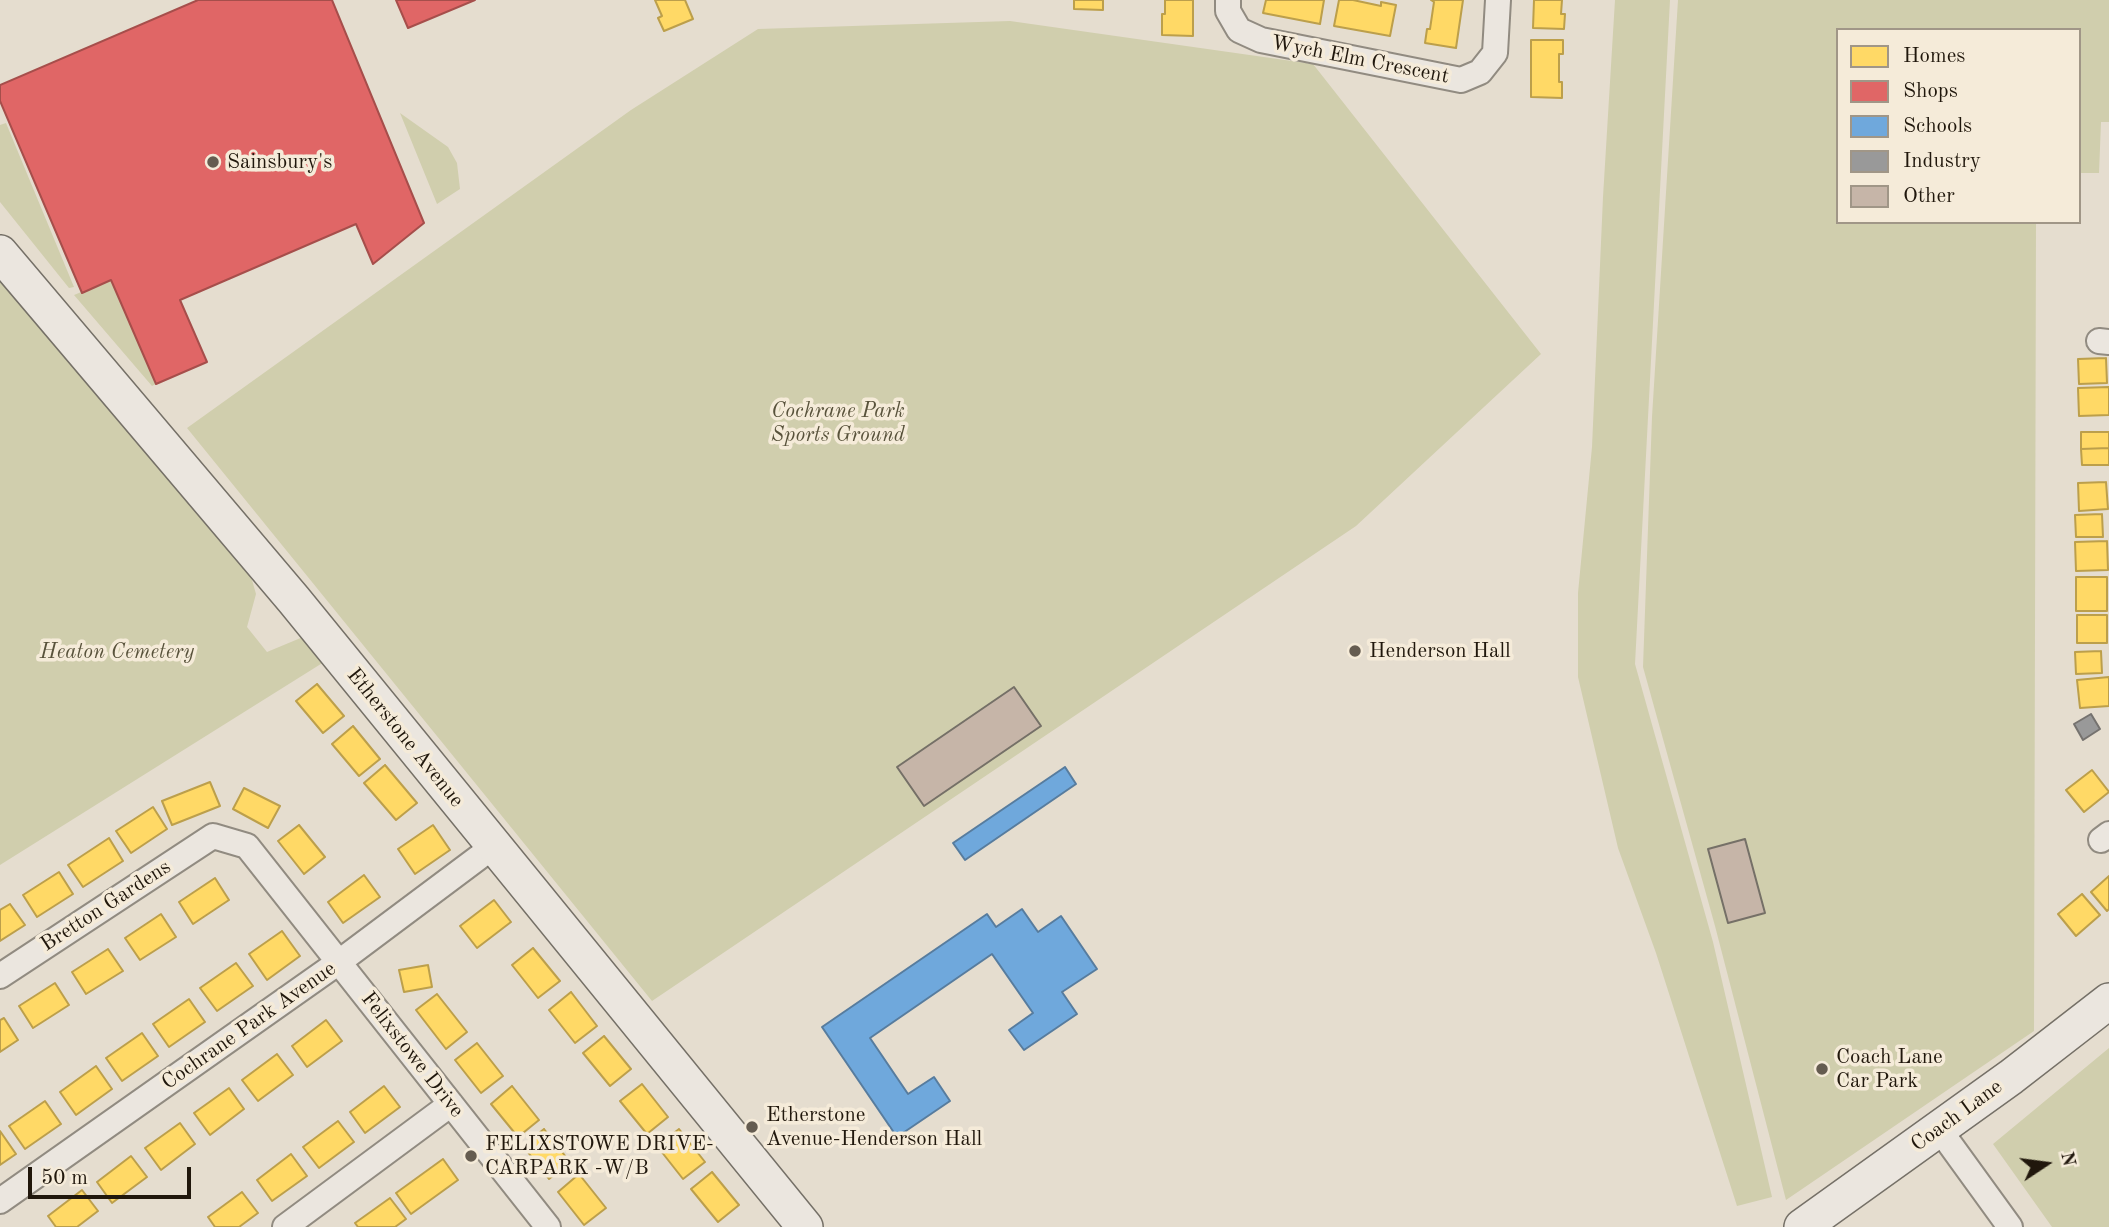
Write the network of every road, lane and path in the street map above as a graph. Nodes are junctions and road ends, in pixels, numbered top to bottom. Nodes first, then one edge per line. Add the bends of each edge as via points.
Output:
1 (1228, 0) edge
2 (1498, 0) edge
3 (0, 253) edge
4 (213, 835) joint
5 (494, 846) junction
6 (339, 962) junction
7 (0, 976) edge
8 (2109, 1001) edge
9 (451, 1104) junction
10 (1939, 1129) junction
11 (0, 1201) edge
12 (285, 1227) edge
13 (548, 1227) edge
14 (805, 1227) edge
15 (1802, 1227) edge
16 (2010, 1227) edge

1 - 2 street, Wych Elm Crescent via 1228,11 1239,30 1261,40 1461,80 1480,72 1495,53
3 - 5 street, Etherstone Avenue via 294,600
4 - 6 street, Felixstowe Drive via 247,846
4 - 7 street, Bretton Gardens
5 - 6 street, Cochrane Park Avenue
5 - 14 street, Etherstone Avenue
6 - 9 street, Felixstowe Drive
6 - 11 street, Cochrane Park Avenue
8 - 10 street, Coach Lane
9 - 12 street
9 - 13 street, Felixstowe Drive
10 - 15 street, Coach Lane
10 - 16 street

